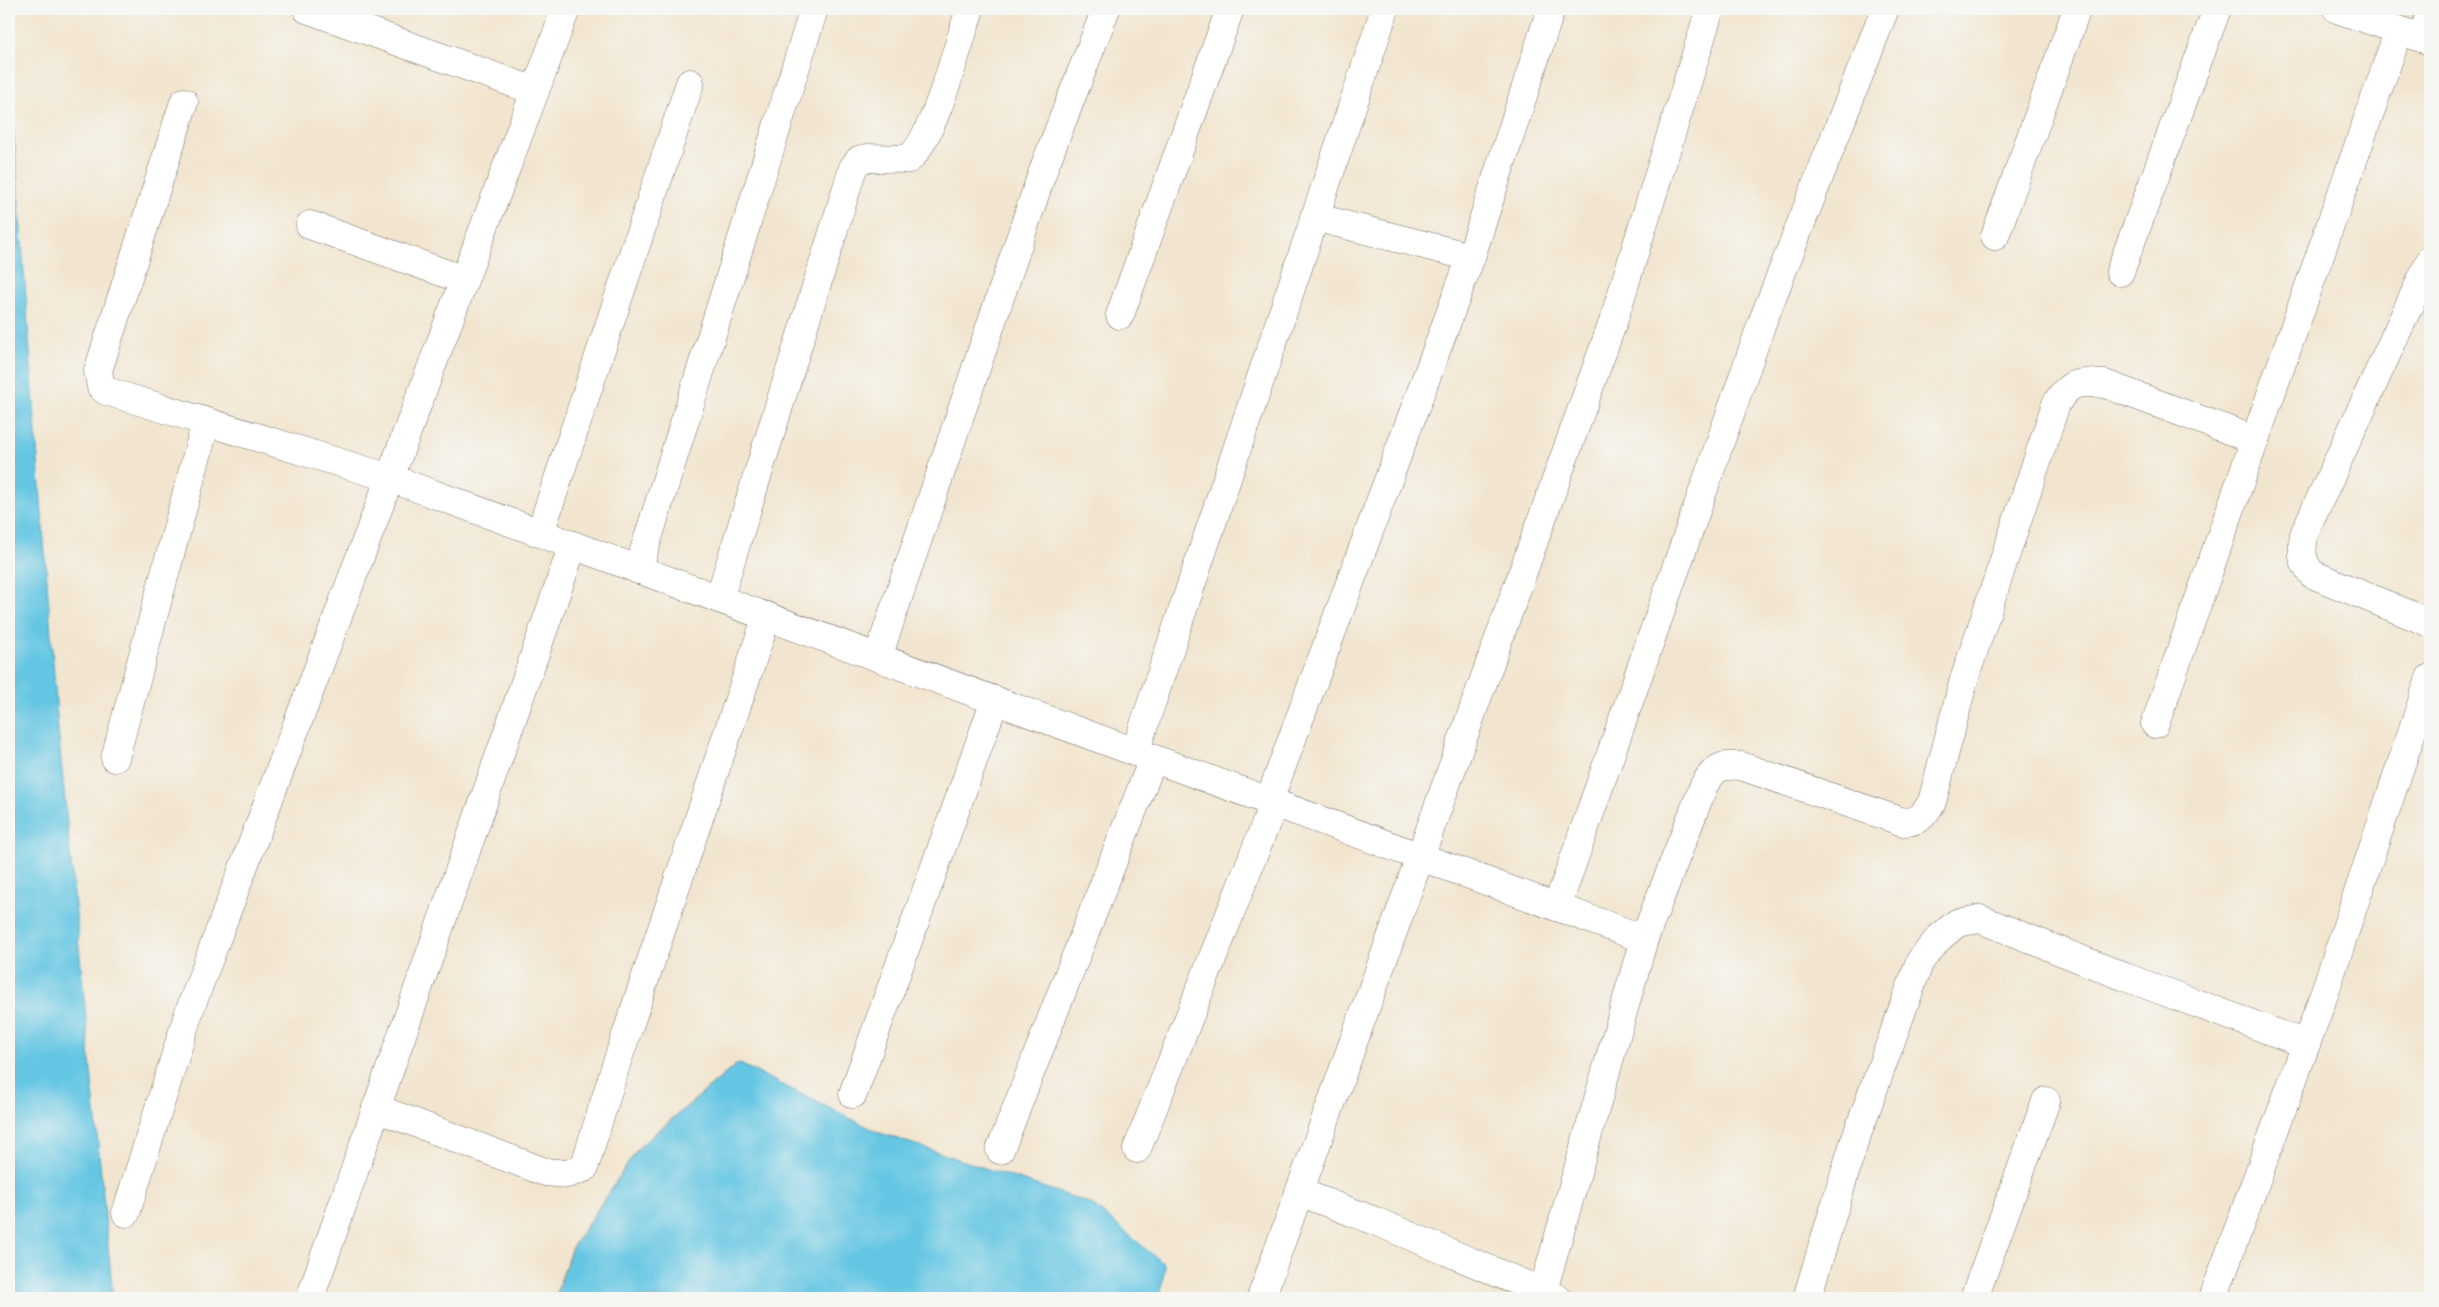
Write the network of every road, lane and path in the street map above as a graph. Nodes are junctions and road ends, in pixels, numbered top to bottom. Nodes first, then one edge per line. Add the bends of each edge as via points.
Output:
1 (307, 9) edge
2 (566, 9) edge
3 (814, 9) edge
4 (970, 9) edge
5 (1106, 9) edge
6 (1230, 9) edge
7 (1385, 9) edge
8 (1551, 9) edge
9 (1710, 9) edge
10 (1885, 9) edge
11 (2078, 9) edge
12 (2217, 9) edge
13 (2337, 9) edge
14 (2420, 31) edge
15 (690, 83) dead end
16 (535, 91) junction
17 (184, 102) dead end
18 (1314, 217) junction
19 (310, 225) dead end
20 (1995, 236) dead end
21 (1471, 257) junction
22 (2430, 260) edge
23 (2120, 272) dead end
24 (464, 280) junction
25 (1120, 316) dead end
26 (206, 422) junction
27 (2255, 440) junction
28 (390, 478) junction
29 (540, 533) junction
30 (573, 545) junction
31 (638, 570) junction
32 (718, 599) junction
33 (767, 616) junction
34 (2430, 623) edge
35 (878, 657) junction
36 (2430, 678) edge
37 (995, 700) junction
38 (2155, 724) dead end
39 (1144, 755) junction
40 (115, 758) dead end
41 (1271, 802) junction
42 (1419, 856) junction
43 (1557, 907) junction
44 (1644, 939) junction
45 (2306, 1044) junction
46 (853, 1094) dead end
47 (2046, 1101) dead end
48 (376, 1108) junction
49 (1136, 1149) dead end
50 (1000, 1150) dead end
51 (1298, 1192) junction
52 (126, 1213) dead end
53 (1547, 1297) edge
54 (310, 1298) edge
55 (1261, 1298) edge
56 (1807, 1298) edge
57 (1974, 1298) edge
58 (2213, 1298) edge

1 - 16 street
2 - 16 street
3 - 31 street
4 - 32 street via 928,131 916,152 909,159 859,160 853,168
5 - 35 street via 1045,165
6 - 25 street
7 - 18 street
8 - 21 street
9 - 42 street via 1613,322
10 - 43 street via 1762,323
11 - 20 street
12 - 23 street
13 - 14 street
14 - 27 street
15 - 29 street
16 - 24 street
17 - 26 street via 98,371 98,380 106,391
18 - 21 street
18 - 39 street
19 - 24 street
21 - 41 street
22 - 34 street via 2304,534 2301,555 2312,574
24 - 28 street
26 - 28 street
26 - 40 street
27 - 38 street
27 - 44 street via 2105,384 2081,382 2064,390 2056,404 1963,683 1932,802 1924,815 1915,822 1903,822 1741,766 1724,765 1713,771 1704,785
28 - 29 street
28 - 52 street via 189,1012
29 - 30 street
30 - 31 street
30 - 48 street
31 - 32 street
32 - 33 street
33 - 35 street
33 - 48 street via 584,1168 567,1174 545,1172
35 - 37 street
36 - 45 street
37 - 39 street
37 - 46 street
39 - 41 street
39 - 50 street
41 - 42 street
41 - 49 street
42 - 43 street
42 - 51 street
43 - 44 street
44 - 53 street
45 - 56 street via 1980,919 1957,923 1920,961 1854,1143
45 - 58 street
47 - 57 street
48 - 54 street
51 - 53 street via 1375,1221
51 - 55 street

